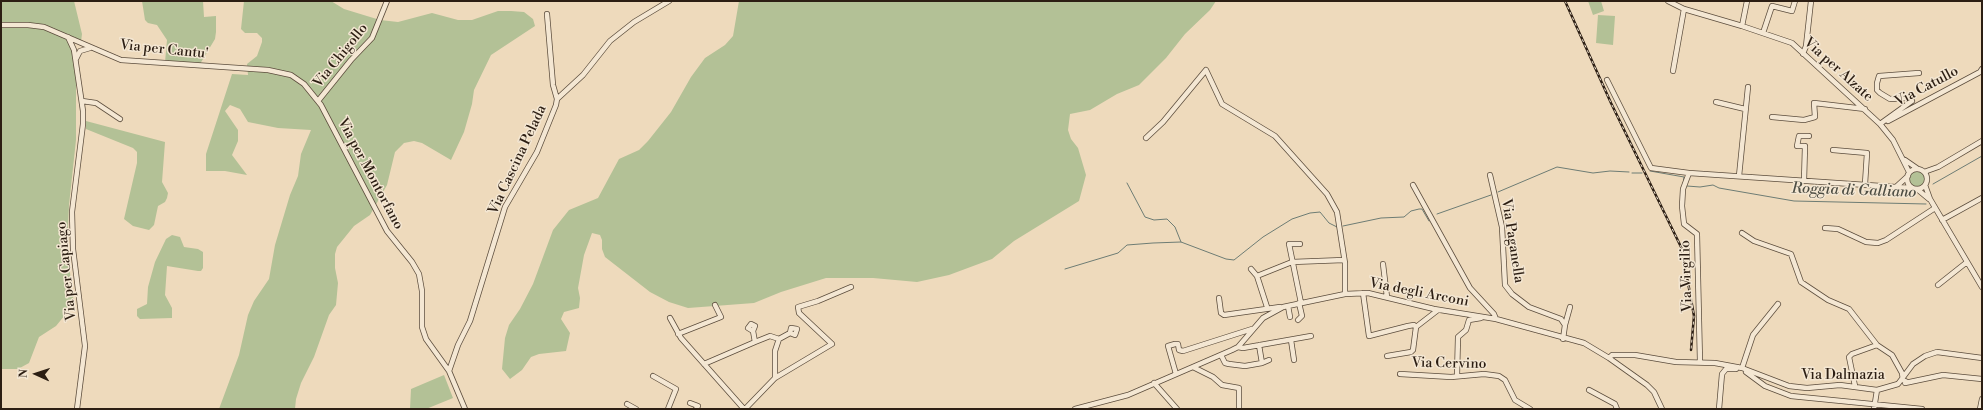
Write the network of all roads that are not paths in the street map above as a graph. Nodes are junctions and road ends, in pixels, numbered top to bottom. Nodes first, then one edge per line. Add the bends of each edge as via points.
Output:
1 (387, 1) edge
2 (669, 1) edge
3 (1668, 1) edge
4 (1747, 1) edge
5 (1794, 1) edge
6 (1812, 1) edge
7 (1684, 9) junction
8 (547, 14) dead end
9 (1, 25) edge
10 (1742, 26) junction
11 (1763, 33) junction
12 (68, 37) junction
13 (81, 43) junction
14 (91, 48) junction
15 (74, 50) junction
16 (1803, 54) junction
17 (76, 59) junction
18 (248, 69) joint
19 (1982, 69) edge
20 (1673, 71) dead end
21 (1919, 73) dead end
22 (1607, 80) dead end
23 (1748, 87) dead end
24 (557, 99) junction
25 (82, 101) junction
26 (318, 101) junction
27 (1716, 102) dead end
28 (1746, 109) junction
29 (1865, 109) junction
30 (1772, 117) dead end
31 (120, 119) dead end
32 (1880, 124) junction
33 (1809, 136) dead end
34 (1146, 138) dead end
35 (1982, 141) edge
36 (1833, 150) dead end
37 (1905, 160) junction
38 (1938, 167) junction
39 (1918, 169) junction
40 (1924, 172) junction
41 (1689, 173) junction
42 (1908, 174) junction
43 (1490, 175) dead end
44 (1739, 176) junction
45 (1927, 178) junction
46 (1804, 181) junction
47 (1413, 184) dead end
48 (1865, 184) junction
49 (1925, 185) junction
50 (1896, 187) junction
51 (1915, 188) junction
52 (1982, 198) edge
53 (1930, 199) junction
54 (1935, 208) junction
55 (1942, 220) junction
56 (1825, 228) dead end
57 (1742, 233) dead end
58 (1300, 244) dead end
59 (1344, 260) junction
60 (1292, 262) junction
61 (1967, 262) junction
62 (1383, 264) dead end
63 (1251, 269) dead end
64 (1257, 276) junction
65 (1938, 285) dead end
66 (851, 287) dead end
67 (1982, 287) edge
68 (1363, 293) junction
69 (1345, 294) junction
70 (1387, 297) junction
71 (1218, 298) dead end
72 (1300, 303) junction
73 (1778, 304) dead end
74 (715, 305) dead end
75 (1286, 306) junction
76 (1267, 307) junction
77 (1570, 307) dead end
78 (1438, 310) junction
79 (1290, 317) dead end
80 (670, 318) dead end
81 (1487, 318) junction
82 (1496, 319) junction
83 (1298, 320) dead end
84 (1565, 325) junction
85 (1416, 327) junction
86 (1252, 329) junction
87 (752, 331) dead end
88 (790, 333) dead end
89 (678, 334) junction
90 (1312, 336) dead end
91 (1563, 338) junction
92 (779, 339) junction
93 (1291, 340) junction
94 (755, 342) junction
95 (1259, 345) junction
96 (1877, 345) junction
97 (1238, 347) junction
98 (1221, 355) junction
99 (1387, 356) dead end
100 (1608, 358) junction
101 (1982, 358) edge
102 (1269, 360) dead end
103 (1294, 360) dead end
104 (1700, 362) junction
105 (1262, 363) junction
106 (704, 364) junction
107 (1193, 367) junction
108 (1742, 368) junction
109 (449, 371) junction
110 (1176, 374) junction
111 (1400, 374) dead end
112 (653, 376) dead end
113 (1457, 376) junction
114 (1903, 377) junction
115 (775, 378) junction
116 (1982, 379) edge
117 (1907, 382) junction
118 (1154, 383) junction
119 (1898, 384) junction
120 (1855, 386) junction
121 (1589, 390) dead end
122 (1877, 390) junction
123 (1982, 398) edge
124 (690, 403) dead end
125 (627, 404) dead end
126 (1875, 407) edge
127 (77, 409) edge
128 (465, 409) edge
129 (636, 409) edge
130 (668, 409) edge
131 (696, 409) edge
132 (744, 409) edge
133 (1075, 409) edge
134 (1177, 409) edge
135 (1240, 409) edge
136 (1530, 409) edge
137 (1616, 409) edge
138 (1662, 409) edge
139 (1719, 409) edge
140 (1922, 409) edge
141 (1980, 409) edge

1 - 26 street, Via Chigollo via 372,38
2 - 24 street, Via Cascina Pelada via 634,22 610,41 582,75
3 - 7 street, Via per Alzate
4 - 10 street
5 - 11 street via 1792,11 1772,6
6 - 16 street
7 - 10 street, Via per Alzate
7 - 20 street
8 - 24 street via 553,85
9 - 12 street, Via per Cantu' via 37,25
10 - 11 street, Via per Alzate
11 - 16 street, Via per Alzate via 1792,43
12 - 13 street, Via per Cantu'
12 - 15 street, Via per Capiago
13 - 14 street, Via per Cantu'
13 - 15 street
13 - 17 street
14 - 17 street via 80,51
14 - 18 street, Via per Cantu' via 121,60
15 - 17 street, Via per Capiago
16 - 29 street, Via per Alzate
17 - 25 street, Via per Capiago
18 - 26 street, Via per Montorfano via 291,75 304,84
19 - 32 street, Via Catullo
21 - 32 street via 1879,76 1877,90 1880,93 1890,99 1908,98 1912,101
22 - 41 street via 1651,168
23 - 28 street
24 - 109 street, Via Cascina Pelada via 537,152 505,207 470,321
25 - 31 street via 96,103
25 - 127 street, Via per Capiago via 83,124 72,212 73,249 85,346
26 - 109 street, Via per Montorfano via 387,231 419,274 422,291 422,327 426,339
27 - 28 street
28 - 44 street
29 - 30 street via 1814,104 1815,116 1804,120
29 - 32 street, Via per Alzate
32 - 37 street, Via per Alzate
33 - 46 street via 1799,136 1797,146 1805,146
34 - 59 street via 1163,122 1206,70 1222,104 1275,136 1327,194 1337,212
35 - 38 street
36 - 48 street via 1867,153
37 - 39 street, Via per Alzate
37 - 42 street, Via per Alzate
38 - 40 street
38 - 45 street
39 - 40 street
39 - 42 street
40 - 45 street
41 - 44 street
41 - 104 street, Via Virgilio via 1683,189 1682,206 1684,224 1697,234
42 - 50 street
42 - 51 street via 1908,182
43 - 84 street, Via Paganella via 1502,227 1507,288 1529,307 1557,317
44 - 46 street
45 - 49 street
46 - 48 street
47 - 82 street via 1430,220 1470,288
48 - 50 street
49 - 51 street
49 - 53 street
50 - 51 street
51 - 53 street
52 - 55 street
53 - 54 street
54 - 55 street
54 - 56 street via 1878,243 1866,242 1838,229
55 - 61 street
57 - 96 street via 1754,241 1791,254 1803,284 1828,300 1849,309
58 - 60 street via 1289,244
59 - 60 street
59 - 69 street
60 - 64 street
60 - 72 street
61 - 65 street
61 - 67 street
62 - 70 street
63 - 64 street
64 - 76 street
66 - 115 street via 797,309 832,344
68 - 69 street, Via degli Arconi
68 - 70 street, Via degli Arconi
68 - 85 street via 1369,336 1408,326
69 - 72 street, Via degli Arconi
70 - 78 street, Via degli Arconi
71 - 76 street via 1221,313 1224,315
72 - 75 street, Via degli Arconi
72 - 83 street via 1302,316
73 - 108 street via 1753,335
74 - 89 street via 721,317
75 - 76 street
75 - 79 street
75 - 86 street, Via degli Arconi via 1263,318
77 - 84 street
78 - 81 street, Via degli Arconi
78 - 85 street
80 - 89 street
81 - 82 street, Via degli Arconi
81 - 113 street via 1469,320 1466,330 1458,337
82 - 91 street, Via degli Arconi
84 - 91 street
85 - 99 street via 1414,350
86 - 97 street, Via degli Arconi
86 - 110 street via 1183,351 1179,350 1178,344 1168,346
87 - 94 street
88 - 92 street
89 - 106 street
90 - 93 street
91 - 100 street, Via degli Arconi via 1584,343
92 - 94 street via 770,336
92 - 115 street via 775,351
93 - 95 street
93 - 103 street
94 - 106 street
95 - 97 street
95 - 105 street
96 - 114 street via 1892,356
96 - 120 street via 1850,357
97 - 98 street, Via degli Arconi
98 - 105 street via 1225,363 1229,364 1246,366
98 - 107 street, Via degli Arconi
100 - 104 street, Via Dalmazia via 1612,355 1636,355 1671,362
100 - 138 street, Via degli Arconi via 1651,389
101 - 114 street, Via Dalmazia via 1937,352 1918,360
102 - 105 street
104 - 108 street, Via Dalmazia
106 - 132 street
107 - 110 street, Via degli Arconi
107 - 135 street via 1213,377 1222,385 1239,388
108 - 120 street, Via Dalmazia via 1789,386
108 - 126 street via 1765,386 1791,396
108 - 139 street via 1726,369 1722,372
109 - 128 street, Via per Montorfano
110 - 118 street, Via degli Arconi
111 - 113 street, Via Cervino
112 - 130 street via 676,389
113 - 136 street, Via Cervino via 1484,374 1502,377 1515,400
114 - 117 street
114 - 119 street, Via Dalmazia
115 - 132 street
116 - 117 street via 1943,375
117 - 119 street
118 - 133 street, Via degli Arconi via 1128,395
118 - 134 street
119 - 122 street, Via Dalmazia
120 - 122 street, Via Dalmazia
121 - 137 street via 1615,404
122 - 126 street
123 - 141 street
124 - 131 street via 698,406
125 - 129 street
126 - 140 street

